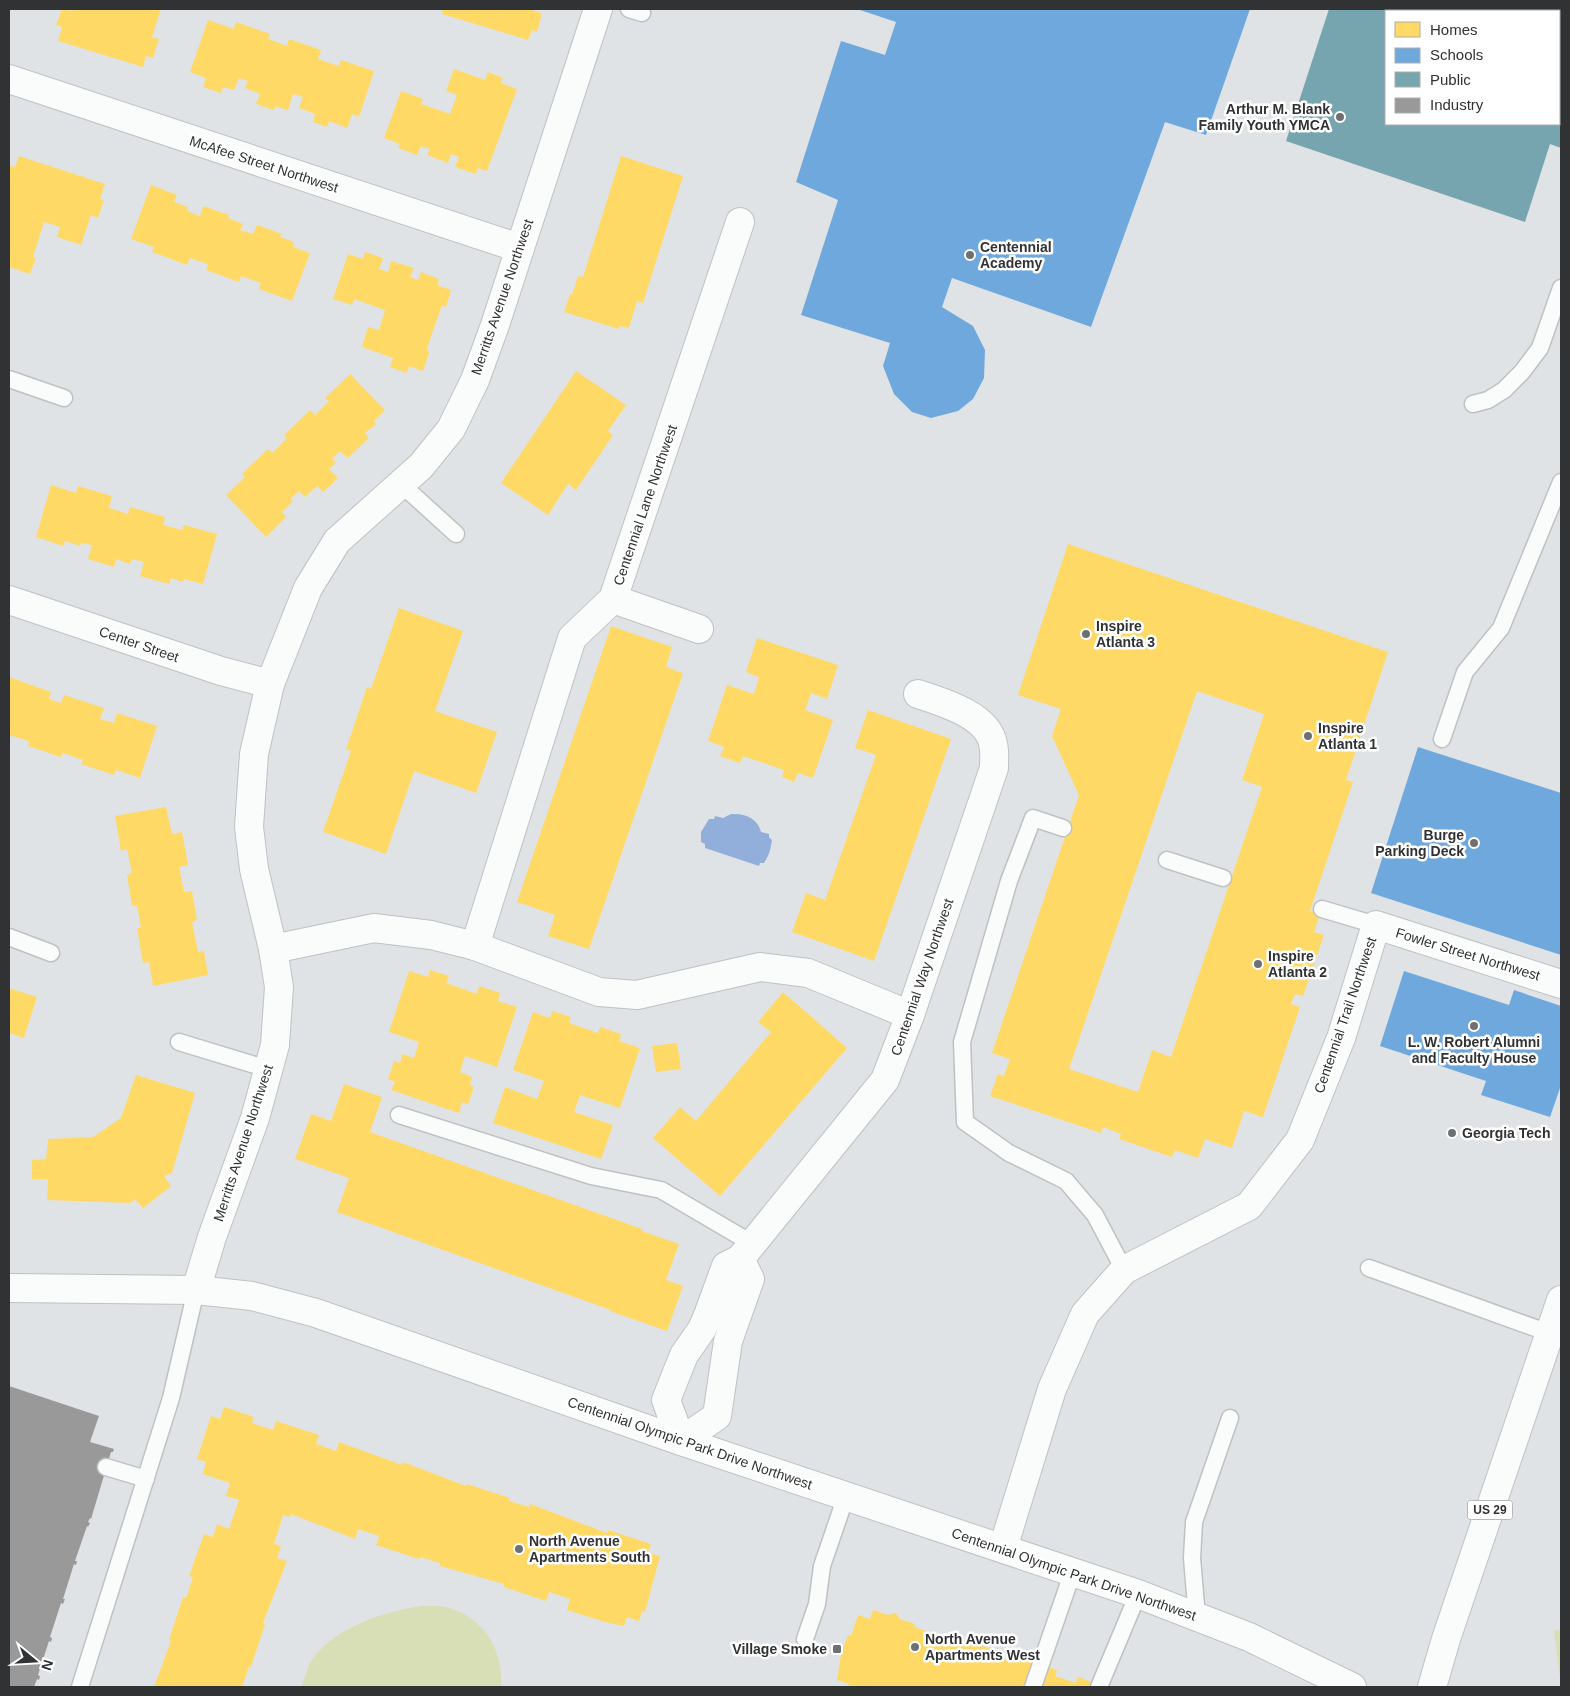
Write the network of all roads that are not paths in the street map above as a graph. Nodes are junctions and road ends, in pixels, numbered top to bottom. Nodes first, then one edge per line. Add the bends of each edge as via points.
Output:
1 (598, 9) edge
2 (9, 79) edge
3 (740, 222) dead end
4 (519, 248) junction
5 (1561, 288) edge
6 (9, 379) edge
7 (64, 398) dead end
8 (1473, 404) dead end
9 (1561, 482) edge
10 (401, 484) junction
11 (456, 534) dead end
12 (613, 599) junction
13 (9, 600) edge
14 (699, 629) dead end
15 (270, 684) junction
16 (918, 694) dead end
17 (1442, 739) dead end
18 (1063, 828) dead end
19 (1167, 860) dead end
20 (1222, 878) dead end
21 (1322, 909) dead end
22 (1376, 925) junction
23 (9, 937) edge
24 (475, 946) junction
25 (273, 949) junction
26 (51, 952) dead end
27 (1561, 984) edge
28 (910, 1015) junction
29 (179, 1042) dead end
30 (268, 1070) junction
31 (399, 1115) dead end
32 (747, 1252) junction
33 (1369, 1268) dead end
34 (1124, 1270) junction
35 (9, 1288) edge
36 (196, 1290) junction
37 (1561, 1300) edge
38 (702, 1329) junction
39 (1549, 1332) junction
40 (728, 1340) junction
41 (1230, 1418) dead end
42 (681, 1441) junction
43 (106, 1467) dead end
44 (146, 1479) junction
45 (846, 1496) junction
46 (1003, 1548) junction
47 (1073, 1571) junction
48 (1138, 1594) junction
49 (1197, 1617) junction
50 (805, 1639) dead end
51 (80, 1687) edge
52 (1033, 1687) edge
53 (1099, 1687) edge
54 (1352, 1687) edge
55 (1432, 1687) edge

1 - 4 main road, Merritts Avenue Northwest
2 - 4 main road, McAfee Street Northwest
3 - 12 main road, Centennial Lane Northwest
4 - 10 main road, Merritts Avenue Northwest via 496,325 475,380 451,429 421,466
5 - 8 lane via 1540,348 1522,372 1504,390 1488,400
6 - 7 lane
9 - 17 lane via 1501,628 1465,672
10 - 11 lane
10 - 15 main road, Merritts Avenue Northwest via 337,541 308,588
12 - 14 main road
12 - 24 main road, Centennial Lane Northwest via 572,638
13 - 15 main road, Center Street via 221,672
15 - 25 main road, Merritts Avenue Northwest via 254,754 249,827 254,869
16 - 28 main road, Centennial Way Northwest via 954,706 983,724 993,742 994,768
18 - 34 lane via 1033,818 1009,881 962,1042 965,1122 1009,1153 1066,1181 1095,1215
19 - 20 lane
21 - 22 lane
22 - 27 main road, Fowler Street Northwest
22 - 34 main road, Centennial Trail Northwest via 1341,1038 1300,1140 1249,1206
23 - 26 lane
24 - 25 main road via 431,935 374,928
24 - 28 main road via 599,992 637,996 760,967 808,973
25 - 30 main road, Merritts Avenue Northwest via 279,987 275,1044
28 - 32 main road, Centennial Way Northwest via 885,1080
29 - 30 lane
30 - 36 main road, Merritts Avenue Northwest via 255,1118
31 - 32 lane via 591,1176 661,1190
32 - 38 main road, Centennial Way Northwest via 726,1266
32 - 40 main road via 750,1279
33 - 39 lane
34 - 46 main road, Centennial Trail Northwest via 1085,1314 1052,1389
35 - 36 main road, Centennial Olympic Park Drive Northwest
36 - 42 main road, Centennial Olympic Park Drive Northwest via 252,1296 316,1313
36 - 44 lane via 171,1398
37 - 39 main road, US 29
38 - 40 main road
38 - 42 main road, Centennial Way Northwest via 684,1355 666,1400
39 - 55 main road, US 29
40 - 42 main road via 717,1416
41 - 49 lane via 1194,1522 1192,1558
42 - 45 main road, Centennial Olympic Park Drive Northwest
43 - 44 lane
44 - 51 lane
45 - 46 main road, Centennial Olympic Park Drive Northwest
45 - 50 lane via 822,1566 817,1604
46 - 47 main road, Centennial Olympic Park Drive Northwest
47 - 48 main road, Centennial Olympic Park Drive Northwest
47 - 52 lane
48 - 49 main road, Centennial Olympic Park Drive Northwest
48 - 53 lane
49 - 54 main road, Centennial Olympic Park Drive Northwest via 1249,1637

